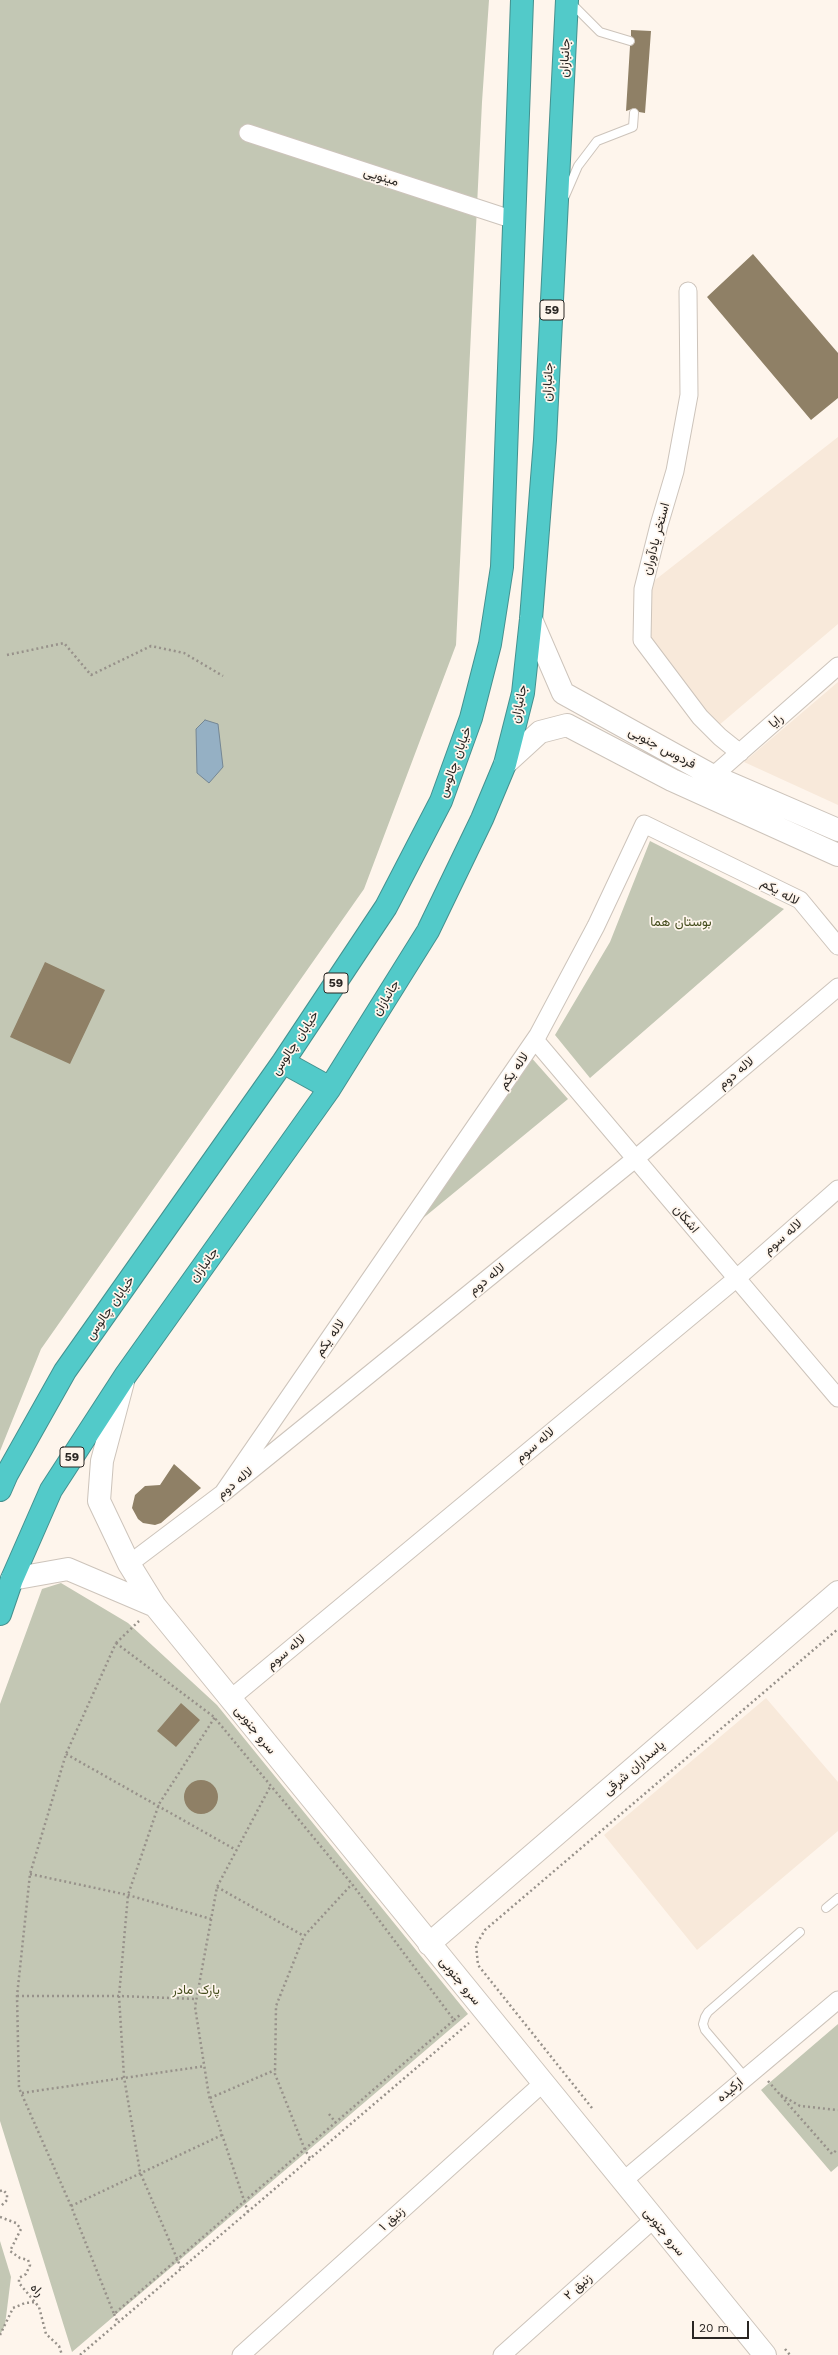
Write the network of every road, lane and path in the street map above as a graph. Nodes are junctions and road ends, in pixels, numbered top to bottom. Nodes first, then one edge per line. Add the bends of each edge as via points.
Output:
1 (522, 0) edge
2 (568, 0) edge
3 (630, 41) dead end
4 (634, 113) dead end
5 (248, 133) dead end
6 (558, 211) junction
7 (514, 220) junction
8 (688, 291) dead end
9 (531, 619) junction
10 (7, 655) dead end
11 (838, 666) edge
12 (224, 676) dead end
13 (740, 753) junction
14 (505, 764) junction
15 (713, 776) junction
16 (838, 830) edge
17 (838, 856) edge
18 (838, 946) edge
19 (838, 987) edge
20 (535, 1040) junction
21 (283, 1062) junction
22 (330, 1088) junction
23 (635, 1159) junction
24 (838, 1189) edge
25 (737, 1278) junction
26 (125, 1376) junction
27 (838, 1398) edge
28 (0, 1490) edge
29 (223, 1493) junction
30 (129, 1564) junction
31 (12, 1579) junction
32 (838, 1592) edge
33 (155, 1606) junction
34 (0, 1614) edge
35 (838, 1630) edge
36 (116, 1643) junction
37 (230, 1699) junction
38 (214, 1717) junction
39 (66, 1754) junction
40 (285, 1766) junction
41 (270, 1785) junction
42 (159, 1804) junction
43 (237, 1850) junction
44 (369, 1869) junction
45 (30, 1874) junction
46 (352, 1884) junction
47 (217, 1887) junction
48 (128, 1895) junction
49 (838, 1898) edge
50 (826, 1908) dead end
51 (212, 1919) junction
52 (800, 1932) dead end
53 (304, 1936) junction
54 (429, 1944) junction
55 (17, 1996) junction
56 (119, 1996) junction
57 (197, 1999) junction
58 (838, 2000) edge
59 (484, 2010) junction
60 (205, 2066) junction
61 (275, 2070) junction
62 (751, 2073) junction
63 (124, 2077) junction
64 (543, 2083) junction
65 (22, 2093) junction
66 (778, 2093) junction
67 (210, 2098) junction
68 (838, 2110) edge
69 (595, 2112) dead end
70 (329, 2114) dead end
71 (336, 2123) junction
72 (222, 2135) junction
73 (838, 2149) edge
74 (305, 2150) junction
75 (310, 2158) junction
76 (140, 2172) junction
77 (623, 2181) junction
78 (0, 2191) edge
79 (244, 2202) junction
80 (71, 2206) junction
81 (0, 2207) edge
82 (248, 2212) junction
83 (0, 2217) edge
84 (654, 2219) junction
85 (178, 2259) junction
86 (181, 2268) junction
87 (36, 2302) junction
88 (114, 2314) junction
89 (118, 2323) junction
90 (0, 2335) edge
91 (772, 2349) edge
92 (62, 2355) edge
93 (80, 2355) edge
94 (241, 2355) edge
95 (502, 2355) edge
96 (790, 2355) edge

1 - 7 highway, 59
2 - 3 lane via 600,32
2 - 6 highway, جانبازان / 59
4 - 6 lane via 633,127 597,141 578,166
5 - 7 street, مینویی
6 - 9 highway, جانبازان / 59 via 545,440
7 - 21 highway, خیابان چالوس / 59 via 502,568 490,644 471,718 441,801 386,907
8 - 13 street, استخر یادآوران via 689,395 676,471 643,589 642,640 700,717
9 - 14 highway, جانبازان / 59 via 523,693
9 - 15 street, فردوس جنوبی via 563,693
10 - 12 path via 64,643 91,675 151,646 184,653
11 - 13 street, رایا
13 - 15 street, رایا
14 - 17 street, فردوس جنوبی via 540,732 567,725 672,780
14 - 22 highway, جانبازان / 59 via 482,819 428,931
15 - 16 street, فردوس جنوبی
18 - 20 street, لاله یکم via 800,900 644,824 596,926
19 - 23 street, لاله دوم
20 - 23 street, اشکان
20 - 29 street, لاله یکم
21 - 22 highway
21 - 28 highway, خیابان چالوس / 59 via 65,1371
22 - 26 highway, جانبازان / 59
23 - 25 street, اشکان
23 - 29 street, لاله دوم
24 - 25 street, لاله سوم
25 - 27 street, اشکان
25 - 37 street, لاله سوم
26 - 30 street, سرو جنوبی via 102,1461 99,1501
26 - 31 highway, 59 via 51,1490
29 - 30 street, لاله دوم
30 - 33 street, سرو جنوبی
31 - 33 street via 68,1569
31 - 34 highway, 59
32 - 54 street, پاسداران شرقی
33 - 36 path
33 - 37 street, سرو جنوبی
35 - 69 path via 485,1930 476,1945 478,1965
36 - 38 path
36 - 39 path
37 - 38 path
37 - 40 street, سرو جنوبی
38 - 41 path
38 - 42 path
39 - 42 path
39 - 45 path
40 - 41 path
40 - 44 street, سرو جنوبی
41 - 43 path
41 - 46 path
42 - 43 path
42 - 48 path
43 - 47 path
44 - 46 path
44 - 54 street, سرو جنوبی
45 - 48 path
45 - 55 path
46 - 53 path
46 - 71 path via 454,2020
47 - 51 path
47 - 53 path
48 - 51 path
48 - 56 path
49 - 50 lane
51 - 57 path
52 - 62 lane via 705,2017 705,2030
53 - 61 path via 276,2006
54 - 59 street, سرو جنوبی
55 - 56 path
55 - 65 path via 19,2088
56 - 57 path
56 - 63 path
57 - 60 path via 195,2007
58 - 62 street, ارکیده
59 - 64 street, سرو جنوبی
59 - 75 path
60 - 63 path
60 - 67 path
61 - 67 path
61 - 74 path
62 - 66 path
62 - 77 street, ارکیده
63 - 65 path
63 - 76 path
64 - 77 street, سرو جنوبی
64 - 94 street, زنبق ۱
65 - 80 path
66 - 68 path via 800,2106
66 - 73 path via 832,2154
67 - 72 path
70 - 71 path
71 - 74 path
72 - 76 path
72 - 79 path
74 - 75 path
74 - 79 path
75 - 82 path
76 - 80 path
76 - 85 path
77 - 84 street, سرو جنوبی
78 - 81 path via 8,2194 7,2200
79 - 82 path
79 - 85 path
80 - 88 path
82 - 86 path
83 - 87 path, راه via 16,2223 21,2229 10,2251 28,2260 30,2265 19,2283
84 - 91 street, سرو جنوبی
84 - 95 street, زنبق ۲
85 - 86 path
85 - 88 path
86 - 89 path
87 - 90 path via 13,2308
87 - 92 path, راه via 46,2334 59,2346
88 - 89 path
89 - 93 path
91 - 96 path

